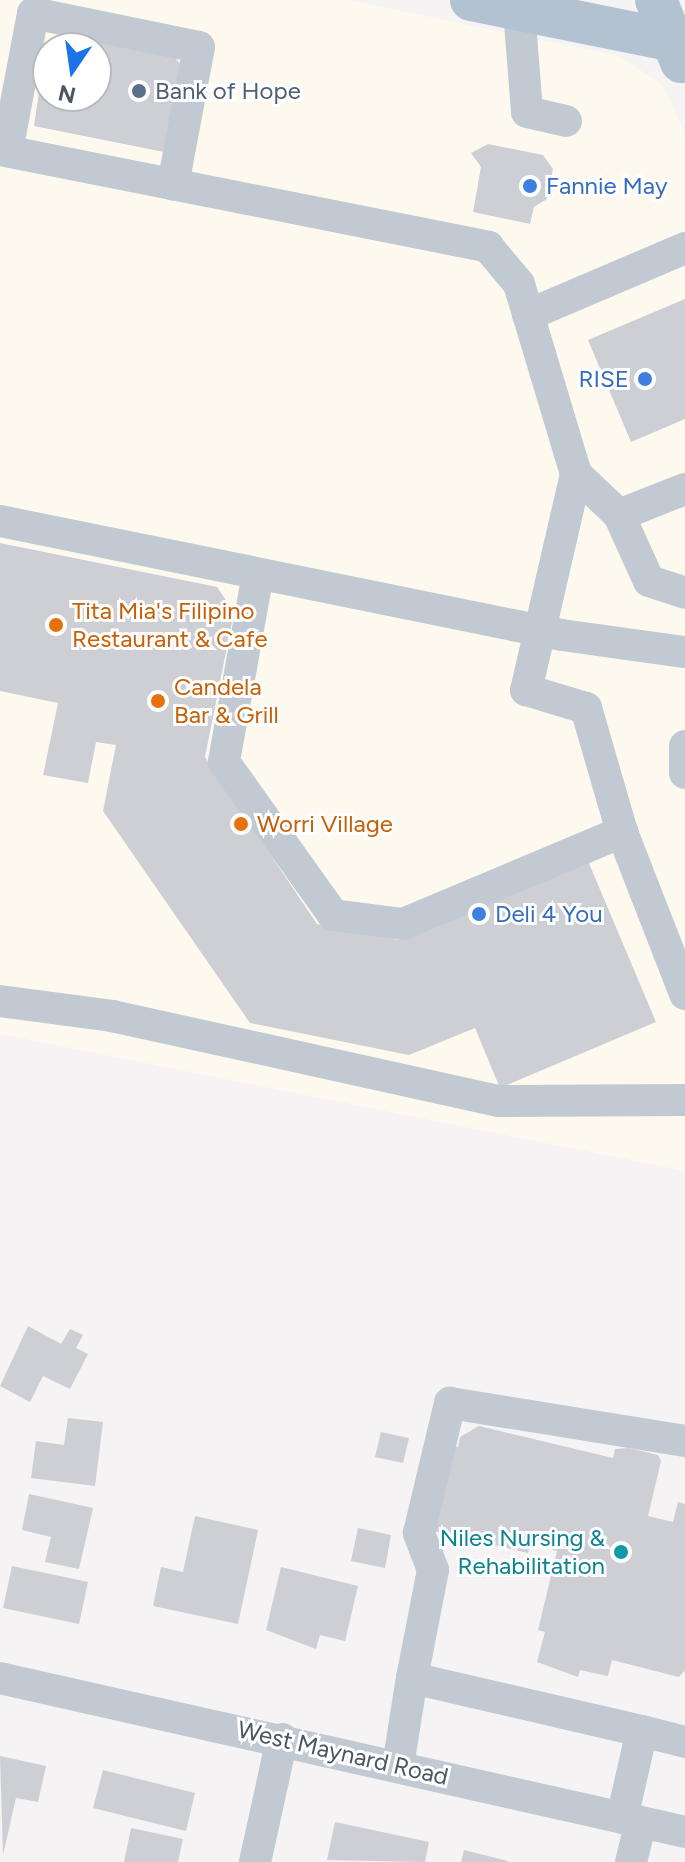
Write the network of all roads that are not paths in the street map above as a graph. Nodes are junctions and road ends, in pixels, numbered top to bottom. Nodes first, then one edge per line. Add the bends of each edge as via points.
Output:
1 (471, 0) edge
2 (656, 0) edge
3 (519, 10) junction
4 (681, 52) edge
5 (566, 121) dead end
6 (3, 150) edge
7 (173, 185) junction
8 (685, 248) edge
9 (528, 315) junction
10 (576, 474) junction
11 (685, 489) edge
12 (619, 515) junction
13 (0, 521) edge
14 (258, 574) junction
15 (685, 593) edge
16 (540, 631) junction
17 (685, 652) edge
18 (685, 746) edge
19 (685, 773) edge
20 (622, 832) junction
21 (685, 994) edge
22 (0, 1001) edge
23 (685, 1100) edge
24 (682, 1450) edge
25 (0, 1678) edge
26 (412, 1678) junction
27 (642, 1731) junction
28 (282, 1739) junction
29 (685, 1742) edge
30 (398, 1766) junction
31 (631, 1820) junction
32 (685, 1832) edge
33 (255, 1862) edge
34 (631, 1862) edge

1 - 3 main road
2 - 4 main road
3 - 4 main road
3 - 5 street via 527,112
6 - 7 street
6 - 7 street via 33,13 199,47
7 - 9 street via 488,247 519,284
8 - 9 street
9 - 10 street
10 - 12 street
10 - 16 street
11 - 12 street
12 - 15 street via 649,581
13 - 14 street
14 - 16 street
14 - 20 street via 224,762 333,915 403,924
16 - 17 street
16 - 20 street via 526,690 586,708
18 - 19 street
20 - 21 street
22 - 23 street via 112,1016 498,1101
24 - 26 street via 450,1403 419,1533 433,1570
25 - 28 street, West Maynard Road
26 - 27 street
26 - 30 street
27 - 29 street
27 - 31 street
28 - 30 street, West Maynard Road
28 - 33 street
30 - 31 street, West Maynard Road
31 - 32 street, West Maynard Road
31 - 34 street

